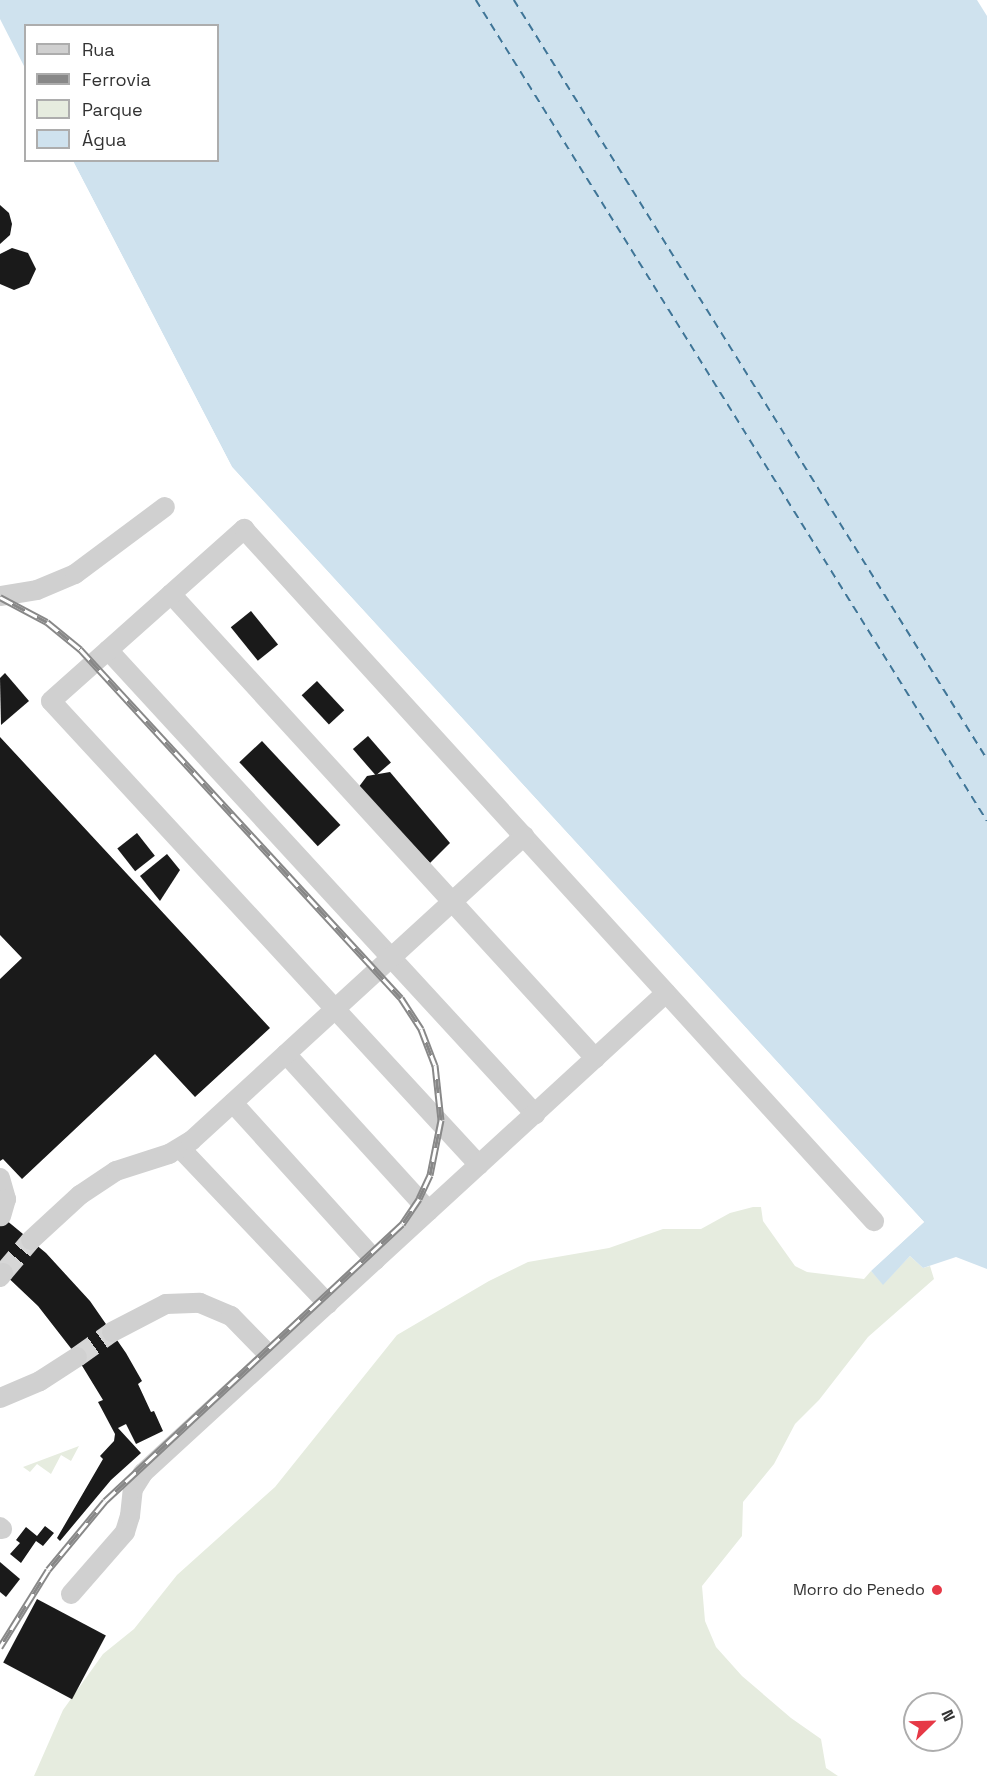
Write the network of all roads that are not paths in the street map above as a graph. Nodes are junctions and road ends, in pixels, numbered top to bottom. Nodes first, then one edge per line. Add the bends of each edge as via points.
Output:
1 (165, 507) dead end
2 (171, 594) junction
3 (0, 596) edge
4 (108, 650) junction
5 (524, 836) junction
6 (452, 902) junction
7 (391, 958) junction
8 (666, 993) junction
9 (335, 1009) junction
10 (286, 1054) junction
11 (595, 1058) junction
12 (233, 1103) junction
13 (535, 1114) junction
14 (180, 1148) junction
15 (479, 1165) junction
16 (0, 1178) edge
17 (429, 1210) junction
18 (1, 1216) edge
19 (874, 1221) dead end
20 (31, 1240) tunnel mouth
21 (375, 1260) junction
22 (327, 1304) junction
23 (112, 1332) tunnel mouth
24 (270, 1356) junction
25 (77, 1357) tunnel mouth
26 (0, 1398) edge
27 (71, 1594) dead end

1 - 3 lane via 75,574 37,590
2 - 4 lane
2 - 5 lane via 243,529
2 - 6 lane
4 - 7 lane
4 - 9 lane via 51,701
5 - 6 lane
5 - 8 lane
6 - 7 lane
6 - 11 lane
7 - 9 lane
7 - 13 lane
8 - 11 lane
8 - 19 lane
9 - 10 lane
9 - 15 lane
10 - 12 lane
10 - 17 lane
11 - 13 lane
12 - 14 lane
12 - 21 lane
13 - 15 lane
14 - 20 lane via 116,1171 80,1195
14 - 22 lane
15 - 17 lane
16 - 18 lane via 6,1200
17 - 21 lane
21 - 22 lane
22 - 24 lane
23 - 24 lane via 166,1304 200,1303 231,1316
24 - 27 lane via 139,1478 125,1532
25 - 26 lane via 40,1382

